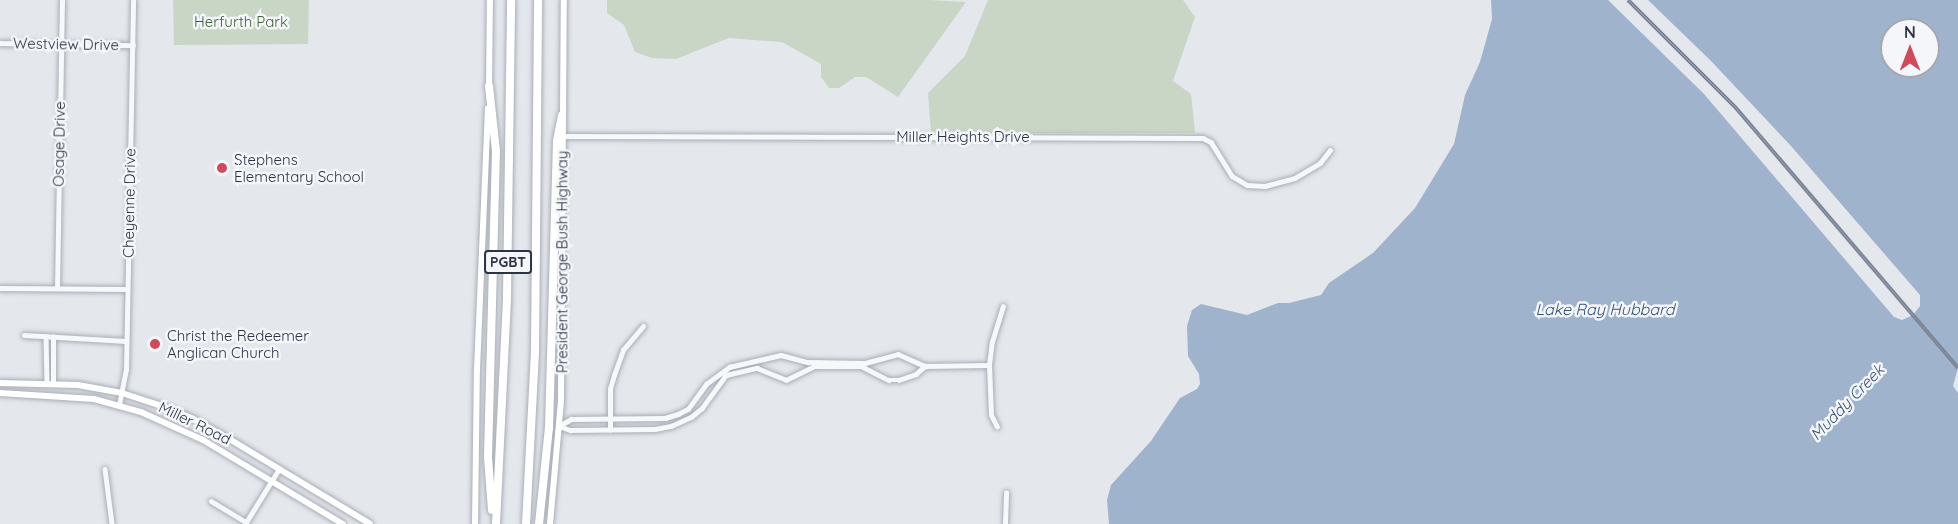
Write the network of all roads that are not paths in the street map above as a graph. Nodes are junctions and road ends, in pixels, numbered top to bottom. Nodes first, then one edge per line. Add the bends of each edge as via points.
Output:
1 (62, 0) edge
2 (134, 0) edge
3 (490, 0) edge
4 (511, 0) edge
5 (538, 0) edge
6 (564, 0) edge
7 (0, 43) edge
8 (60, 43) junction
9 (133, 45) junction
10 (489, 86) junction
11 (562, 115) junction
12 (563, 136) junction
13 (1330, 150) dead end
14 (57, 287) junction
15 (0, 288) edge
16 (128, 289) junction
17 (1003, 307) dead end
18 (643, 326) dead end
19 (24, 335) dead end
20 (46, 336) junction
21 (53, 337) junction
22 (126, 341) junction
23 (835, 365) junction
24 (989, 365) junction
25 (925, 366) junction
26 (717, 375) junction
27 (721, 380) junction
28 (0, 383) edge
29 (50, 384) junction
30 (0, 393) edge
31 (122, 393) junction
32 (119, 405) junction
33 (609, 418) junction
34 (559, 426) junction
35 (997, 427) dead end
36 (610, 430) junction
37 (105, 469) dead end
38 (279, 469) junction
39 (271, 481) junction
40 (1006, 493) dead end
41 (211, 501) dead end
42 (246, 523) edge
43 (112, 524) edge
44 (343, 524) edge
45 (370, 524) edge
46 (475, 524) edge
47 (495, 524) edge
48 (526, 524) edge
49 (539, 524) edge
50 (550, 524) edge
51 (1005, 524) edge

1 - 8 street, Osage Drive
2 - 9 street, Cheyenne Drive
3 - 10 main road
4 - 47 highway, PGBT via 507,287
5 - 48 highway, PGBT via 535,352
6 - 11 main road, President George Bush Highway
7 - 8 street, Westview Drive
8 - 9 street, Westview Drive
8 - 14 street, Osage Drive
9 - 16 street, Cheyenne Drive
10 - 46 main road
10 - 47 highway via 496,151 488,457
11 - 12 main road, President George Bush Highway
11 - 49 highway via 557,141 549,428
12 - 13 street, Miller Heights Drive via 1203,138 1210,142 1232,176 1247,185 1265,186 1295,178 1320,163
12 - 34 main road, President George Bush Highway
14 - 15 street
14 - 16 street
16 - 22 street, Cheyenne Drive
17 - 24 street
18 - 33 street via 623,350 610,389
19 - 20 street
20 - 21 street
20 - 29 street
21 - 22 street
21 - 29 street
22 - 31 street, Cheyenne Drive
23 - 25 street via 865,363 898,354
23 - 25 street via 863,367 889,380 916,374
23 - 26 street via 781,355 729,367
23 - 27 street via 813,367 786,380 757,368 726,375
24 - 25 street
24 - 35 street via 991,415
26 - 27 street
26 - 33 street via 688,409 678,414 665,418
27 - 36 street via 702,408 680,423 655,429
28 - 29 main road, Miller Road
29 - 31 main road, Miller Road
30 - 32 main road, Miller Road via 71,396
31 - 32 street, Cheyenne Drive
31 - 38 main road, Miller Road via 193,419
32 - 39 main road, Miller Road via 173,425
33 - 34 street via 571,419
33 - 36 street
34 - 36 street via 570,430
34 - 50 main road, President George Bush Highway
37 - 43 street
38 - 39 street
38 - 45 main road, Miller Road
39 - 42 street
39 - 44 main road, Miller Road
40 - 51 street
41 - 42 street

